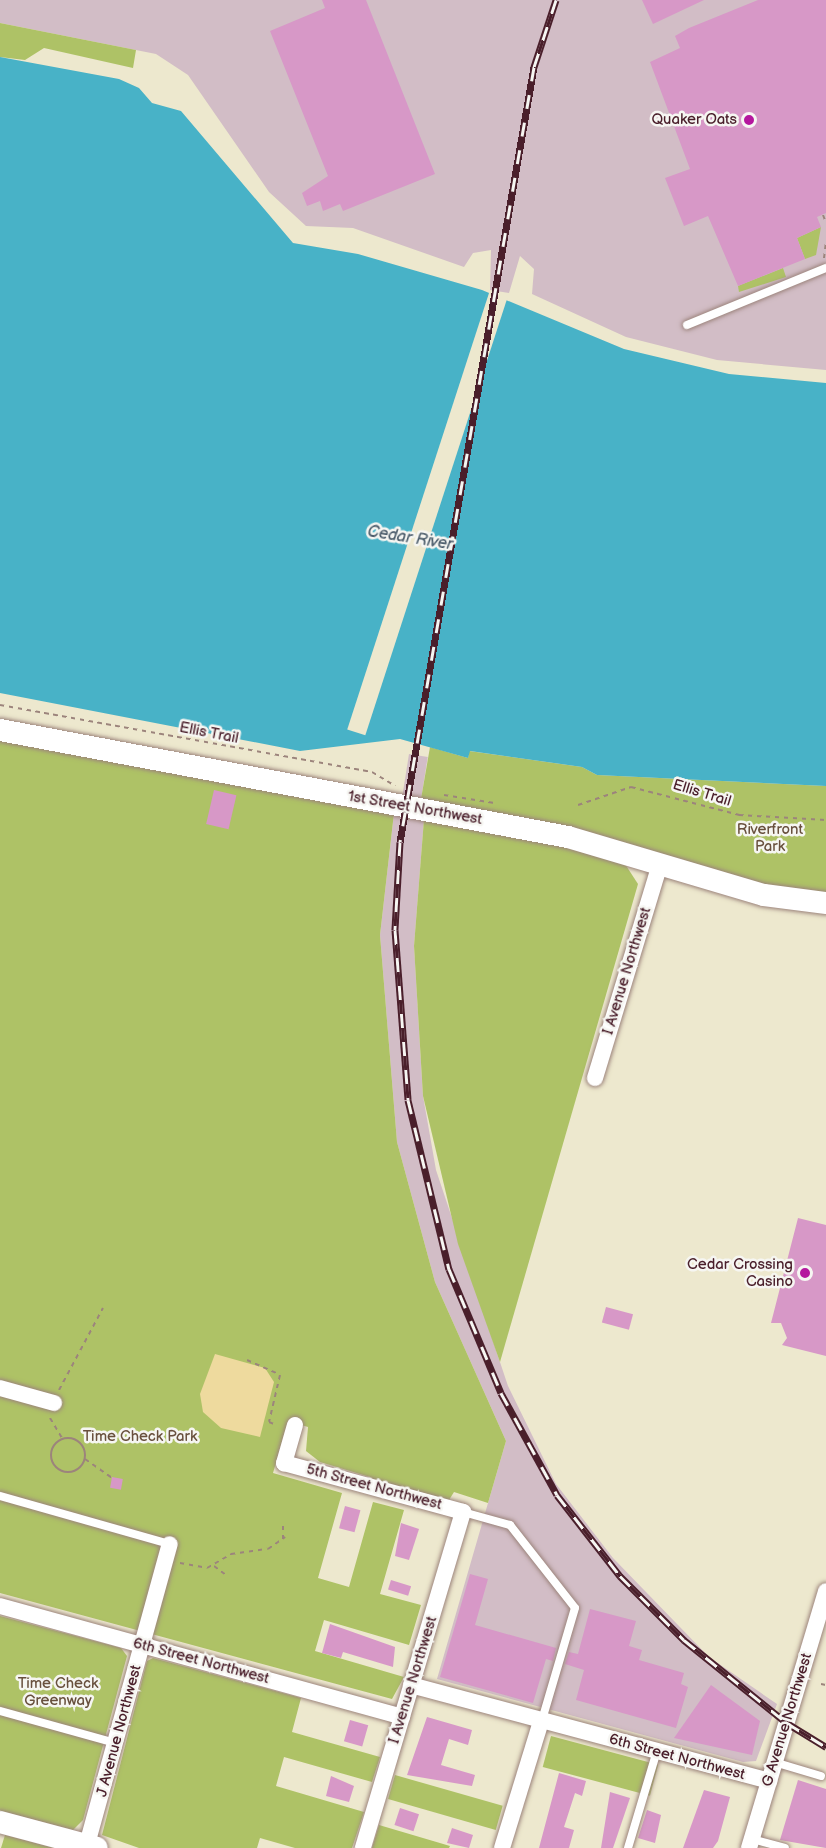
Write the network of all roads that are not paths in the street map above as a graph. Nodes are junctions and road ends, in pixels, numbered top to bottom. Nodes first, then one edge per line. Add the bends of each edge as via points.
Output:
1 (825, 264) edge
2 (687, 325) dead end
3 (0, 730) edge
4 (660, 864) junction
5 (826, 903) edge
6 (595, 1078) dead end
7 (0, 1388) edge
8 (54, 1403) road end
9 (295, 1425) dead end
10 (0, 1496) edge
11 (463, 1512) junction
12 (168, 1551) joint
13 (826, 1592) edge
14 (0, 1606) edge
15 (142, 1645) junction
16 (411, 1685) junction
17 (0, 1711) edge
18 (402, 1717) junction
19 (542, 1721) junction
20 (115, 1743) junction
21 (657, 1752) junction
22 (774, 1762) junction
23 (821, 1776) dead end
24 (769, 1781) junction
25 (0, 1822) edge
26 (750, 1843) edge
27 (90, 1847) edge
28 (363, 1848) edge
29 (502, 1848) edge
30 (628, 1848) edge
31 (785, 1848) edge

1 - 2 lane
3 - 4 street, 1st Street Northwest via 568,837
4 - 5 street, 1st Street Northwest via 764,895
4 - 6 street, I Avenue Northwest
7 - 8 street
9 - 11 street, 5th Street Northwest via 284,1463
10 - 12 lane
11 - 16 street, I Avenue Northwest
11 - 19 lane via 510,1525 575,1608
12 - 15 street, J Avenue Northwest
13 - 22 street, G Avenue Northwest
14 - 15 street, 6th Street Northwest
15 - 18 street, 6th Street Northwest
15 - 20 street, J Avenue Northwest
16 - 18 street, I Avenue Northwest
16 - 19 street, 6th Street Northwest
17 - 20 lane
18 - 28 street, I Avenue Northwest
19 - 21 street, 6th Street Northwest
19 - 29 street
20 - 27 street, J Avenue Northwest
21 - 24 street, 6th Street Northwest
21 - 30 lane
22 - 23 lane
22 - 24 street, G Avenue Northwest
24 - 26 street, G Avenue Northwest
25 - 27 street
26 - 31 lane

